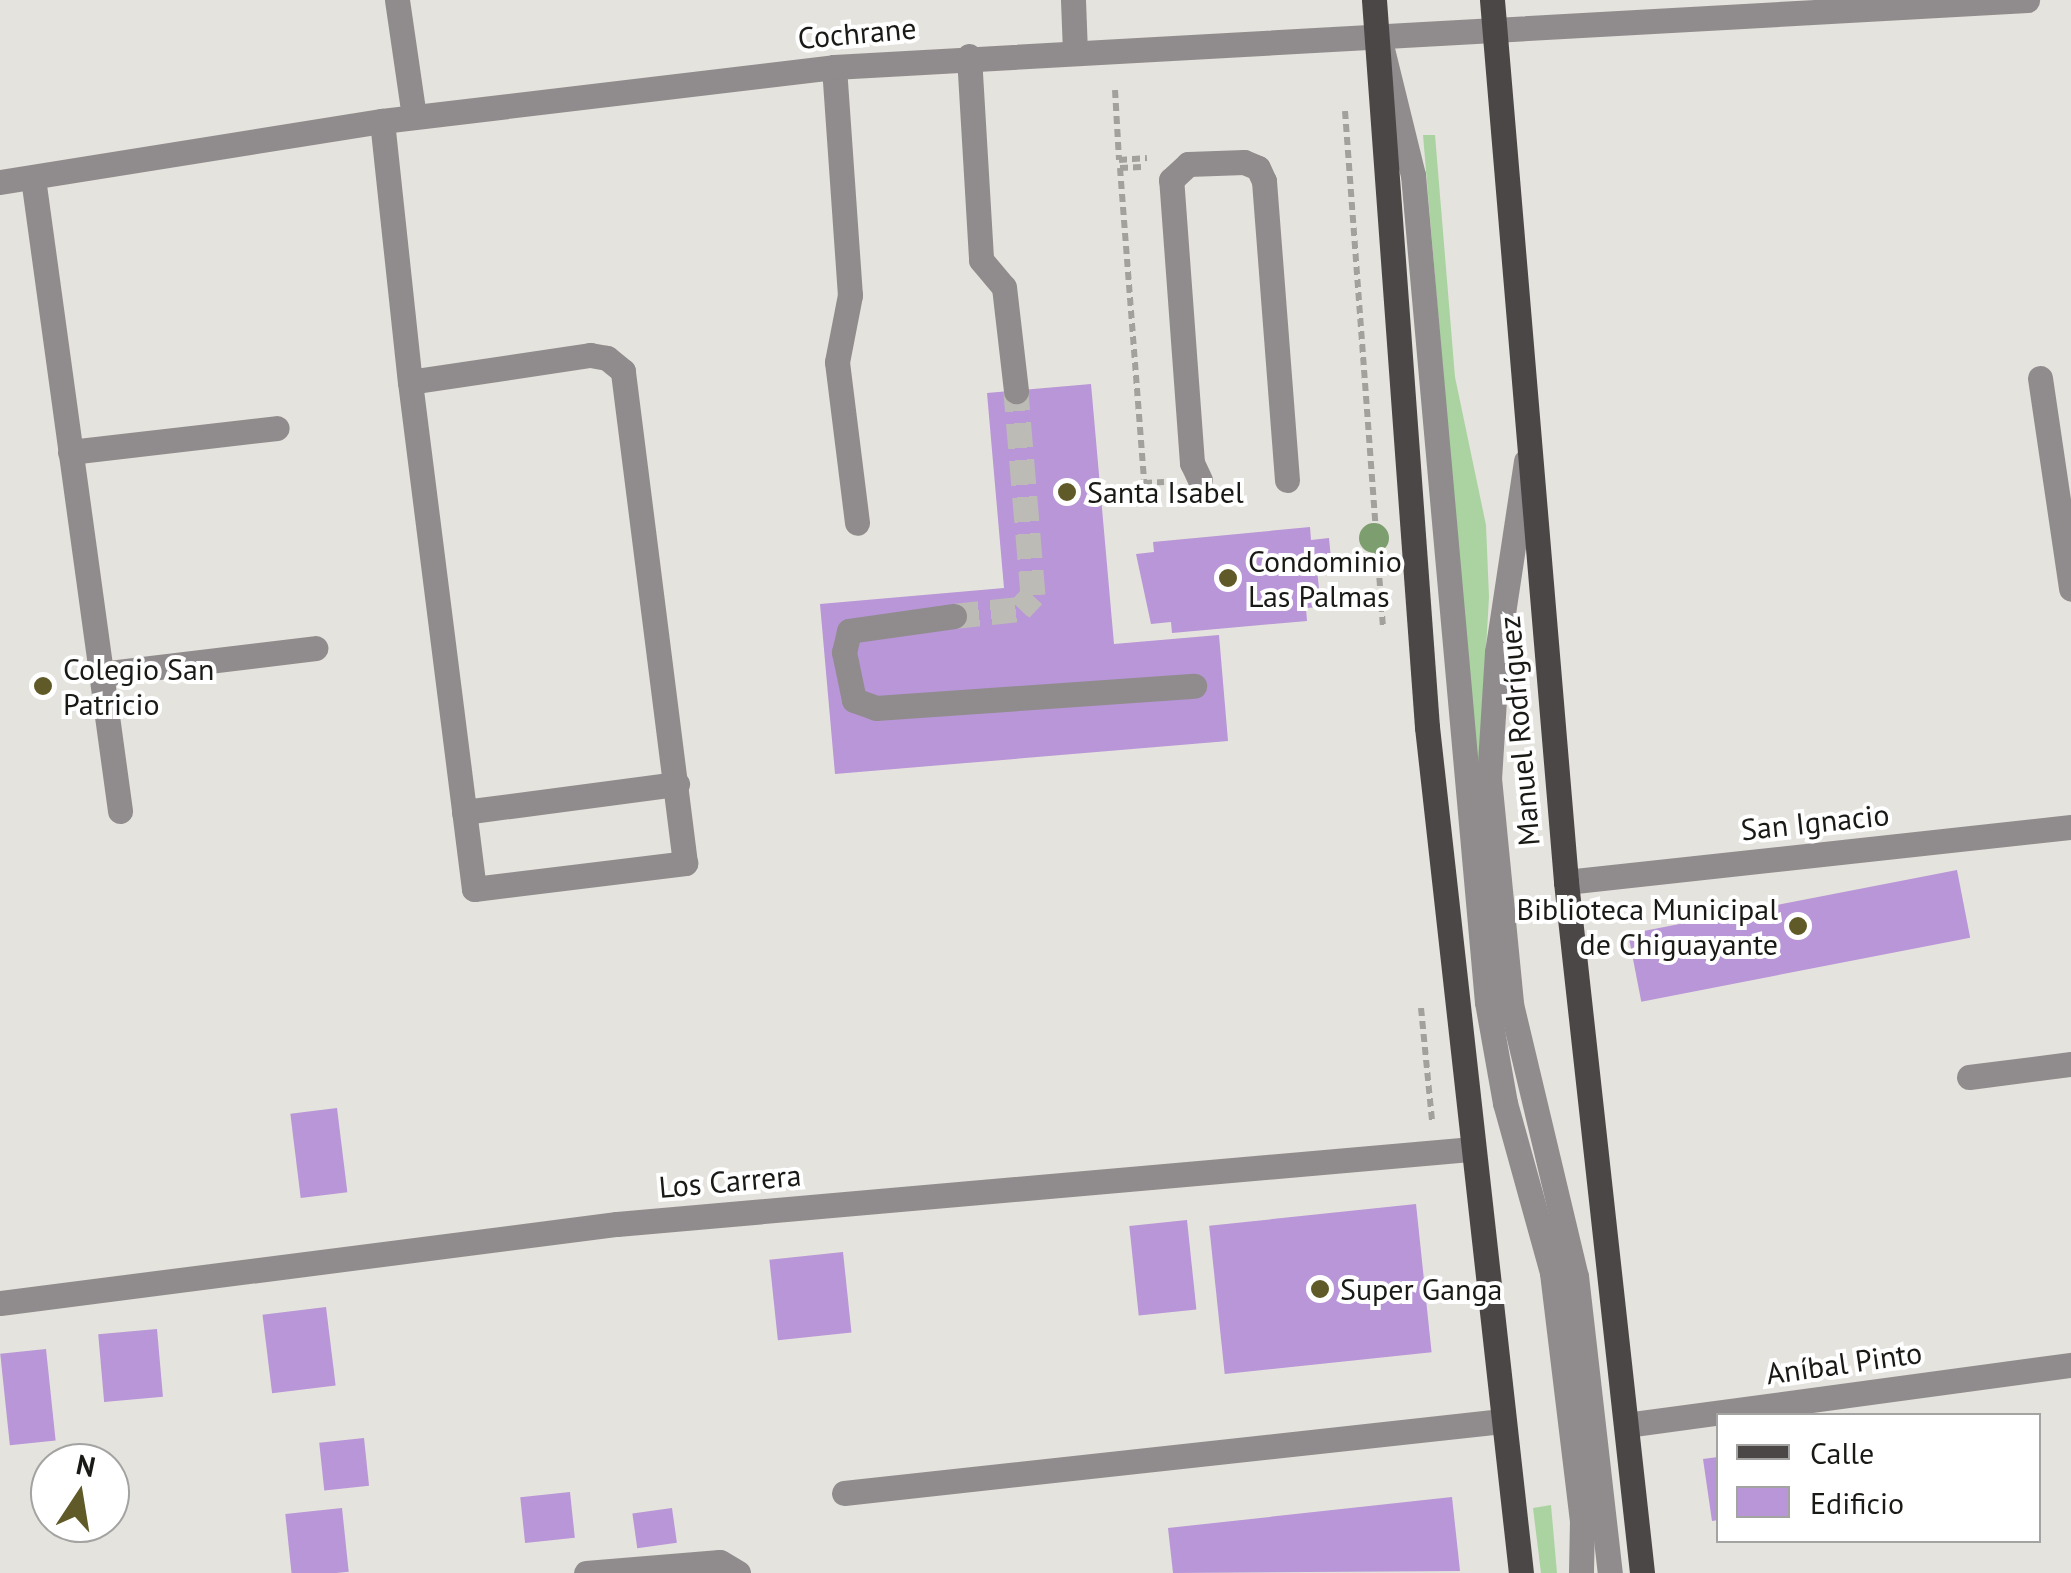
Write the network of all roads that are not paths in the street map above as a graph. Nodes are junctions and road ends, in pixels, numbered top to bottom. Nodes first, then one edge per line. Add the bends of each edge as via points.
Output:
1 (398, 0) edge
2 (1073, 0) edge
3 (1374, 0) edge
4 (1482, 0) edge
5 (1492, 0) edge
6 (2027, 0) edge
7 (1494, 31) junction
8 (1376, 35) junction
9 (1075, 51) junction
10 (969, 56) junction
11 (834, 67) junction
12 (414, 117) junction
13 (382, 121) junction
14 (33, 178) junction
15 (0, 182) edge
16 (2040, 378) dead end
17 (410, 382) junction
18 (1016, 390) tunnel mouth
19 (277, 428) dead end
20 (70, 452) junction
21 (1526, 456) junction
22 (1200, 480) road end
23 (1286, 480) dead end
24 (857, 523) dead end
25 (2071, 589) edge
26 (954, 616) tunnel mouth
27 (316, 648) dead end
28 (101, 674) junction
29 (1194, 686) dead end
30 (677, 784) junction
31 (120, 811) dead end
32 (464, 812) junction
33 (2071, 828) edge
34 (1566, 882) junction
35 (2071, 1064) edge
36 (1969, 1077) dead end
37 (1470, 1149) junction
38 (0, 1303) edge
39 (2071, 1365) edge
40 (1502, 1421) junction
41 (1626, 1425) junction
42 (844, 1493) dead end
43 (586, 1573) edge
44 (738, 1573) edge
45 (1521, 1573) edge
46 (1581, 1573) edge
47 (1610, 1573) edge
48 (1642, 1573) edge

1 - 12 street
2 - 9 street
3 - 8 main road
4 - 7 street
5 - 7 main road, Manuel Rodríguez
6 - 7 street, Cochrane
7 - 8 street, Cochrane
7 - 21 main road, Manuel Rodríguez
8 - 9 street, Cochrane
8 - 37 main road via 1426,726
8 - 46 street via 1413,175 1487,1002 1505,1103 1552,1274 1582,1520
9 - 10 street, Cochrane
10 - 11 street, Cochrane
10 - 18 street via 982,260 1004,287
11 - 12 street, Cochrane
11 - 24 street via 850,295 836,362
12 - 13 street, Cochrane
13 - 14 street, Cochrane
13 - 17 street
14 - 15 street, Cochrane
14 - 20 street
16 - 25 street
17 - 30 street via 590,356 607,358 623,372
17 - 32 street
19 - 20 street
20 - 28 street
21 - 34 main road, Manuel Rodríguez
21 - 47 street via 1495,666 1489,778 1511,1004 1576,1276
22 - 23 street via 1192,463 1171,180 1188,164 1244,162 1258,168 1264,181
26 - 29 street via 849,630 844,652 854,700 876,708
27 - 28 street
28 - 31 street
30 - 32 street
30 - 32 street via 684,862 474,889
33 - 34 street, San Ignacio
34 - 41 main road, Manuel Rodríguez
35 - 36 street
37 - 38 street, Los Carrera via 617,1224
37 - 40 main road
39 - 41 street, Aníbal Pinto
40 - 42 street
40 - 45 main road
41 - 48 main road, Manuel Rodríguez
43 - 44 street via 720,1562

